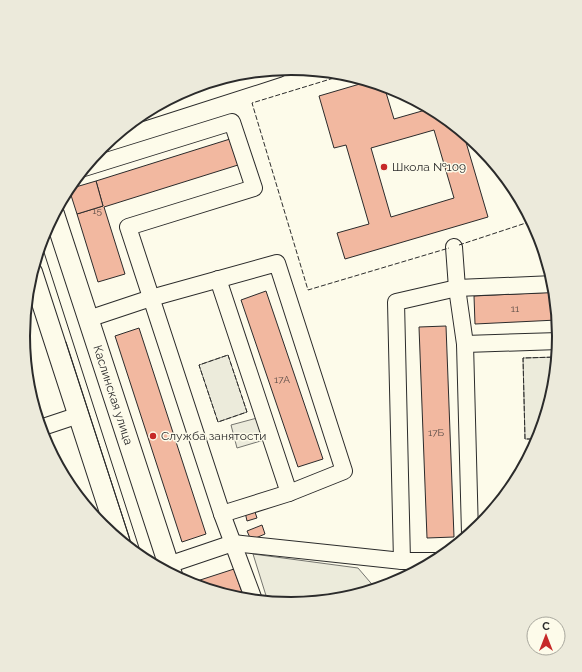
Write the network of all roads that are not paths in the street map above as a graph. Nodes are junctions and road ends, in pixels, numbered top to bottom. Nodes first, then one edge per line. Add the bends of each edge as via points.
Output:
1 (252, 78) edge
2 (172, 104) edge
3 (94, 165) edge
4 (57, 222) edge
5 (454, 247) dead end
6 (218, 279) junction
7 (36, 283) edge
8 (547, 284) edge
9 (457, 288) junction
10 (151, 298) junction
11 (88, 319) junction
12 (552, 341) edge
13 (465, 344) junction
14 (79, 415) junction
15 (46, 426) edge
16 (289, 493) junction
17 (222, 514) junction
18 (470, 526) edge
19 (115, 529) edge
20 (233, 543) junction
21 (424, 560) edge
22 (402, 561) junction
23 (169, 566) edge
24 (173, 569) edge
25 (252, 594) edge

1 - 2 lane
3 - 10 lane via 232,122 254,188 128,227
4 - 11 main road, Каслинская улица
5 - 9 lane
6 - 10 lane
6 - 16 lane
6 - 16 lane via 277,263 344,470
7 - 14 main road
8 - 9 lane
9 - 13 lane
9 - 22 lane via 396,302
10 - 11 lane
10 - 17 lane
11 - 23 main road, Каслинская улица
12 - 13 lane
13 - 18 lane
14 - 15 lane
14 - 19 main road
16 - 17 lane
17 - 20 lane
20 - 22 lane
20 - 24 lane
20 - 25 lane
21 - 22 lane

